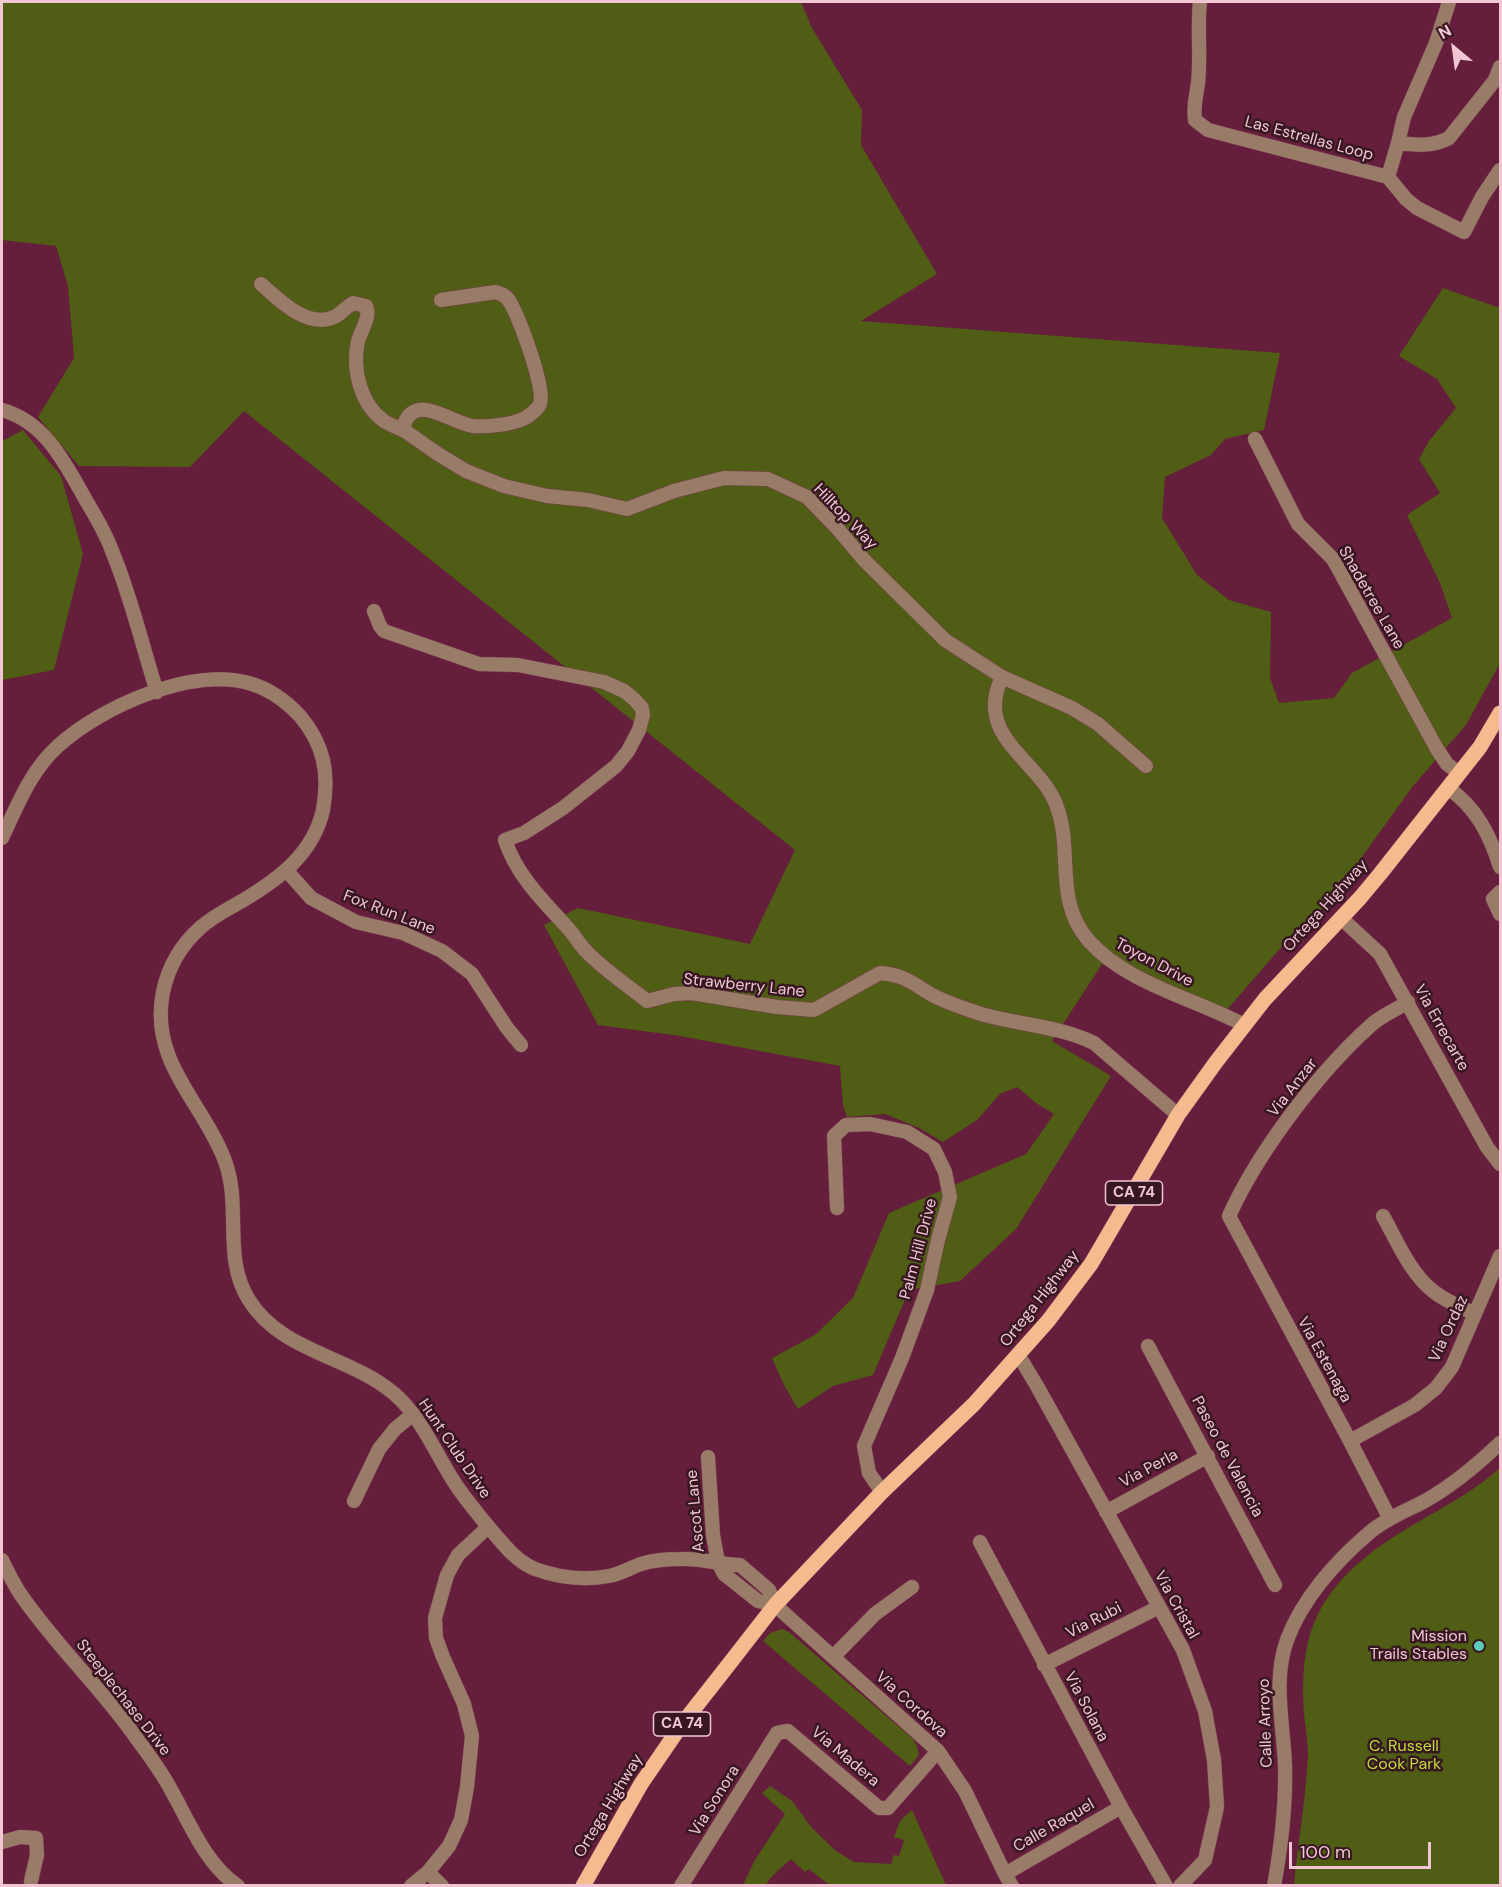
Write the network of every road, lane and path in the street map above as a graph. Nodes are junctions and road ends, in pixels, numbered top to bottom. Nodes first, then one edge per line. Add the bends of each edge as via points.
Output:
1 (1200, 2) edge
2 (1449, 2) edge
3 (1500, 67) edge
4 (1398, 143) junction
5 (1500, 170) edge
6 (1388, 177) junction
7 (261, 284) dead end
8 (441, 300) dead end
9 (2, 410) edge
10 (405, 431) junction
11 (1255, 439) dead end
12 (374, 611) dead end
13 (1002, 677) junction
14 (157, 692) junction
15 (1500, 712) edge
16 (1146, 766) dead end
17 (1460, 773) junction
18 (1448, 788) junction
19 (2, 838) edge
20 (1500, 867) edge
21 (287, 871) junction
22 (1500, 892) edge
23 (1500, 914) edge
24 (1341, 918) junction
25 (1408, 1002) junction
26 (1244, 1025) junction
27 (521, 1045) dead end
28 (1179, 1115) junction
29 (1500, 1164) edge
30 (837, 1208) dead end
31 (1229, 1216) joint
32 (1383, 1216) dead end
33 (1500, 1256) edge
34 (1475, 1314) junction
35 (1148, 1346) dead end
36 (1019, 1356) junction
37 (413, 1414) junction
38 (1350, 1441) junction
39 (1500, 1443) edge
40 (1208, 1456) junction
41 (708, 1457) dead end
42 (882, 1492) junction
43 (354, 1501) dead end
44 (1106, 1512) junction
45 (1390, 1519) junction
46 (488, 1527) junction
47 (980, 1542) dead end
48 (2, 1560) edge
49 (718, 1562) junction
50 (1275, 1585) dead end
51 (912, 1587) dead end
52 (775, 1605) junction
53 (1159, 1607) junction
54 (833, 1657) junction
55 (1044, 1665) junction
56 (777, 1733) joint
57 (938, 1751) junction
58 (1121, 1807) junction
59 (2, 1842) edge
60 (428, 1872) junction
61 (1008, 1880) edge
62 (31, 1881) dead end
63 (238, 1886) edge
64 (411, 1886) edge
65 (442, 1886) edge
66 (582, 1886) edge
67 (681, 1886) edge
68 (1166, 1886) edge
69 (1180, 1886) edge
70 (1274, 1886) edge

1 - 6 street, Las Estrellas Loop via 1195,120 1208,130
2 - 4 street, Las Estrellas Loop via 1404,117
3 - 4 street via 1495,80 1449,138 1422,146
4 - 6 street, Las Estrellas Loop
5 - 6 street via 1464,232 1417,208
7 - 10 street, Hilltop Way via 309,318 334,317 353,303 366,306 368,313 358,343 357,376 373,412
8 - 10 street via 496,292 506,298 536,371 540,404 515,422 473,426 418,409 407,417
9 - 14 street via 46,437 66,463 112,549
10 - 13 street, Hilltop Way via 466,471 504,486 627,509 724,478 768,479 807,497 945,640
11 - 17 street, Shadetree Lane via 1298,524 1333,559 1441,757
12 - 28 street, Strawberry Lane via 384,631 471,662 518,665 604,682 618,687 638,703 642,722 616,766 563,808 506,840 531,888 585,951 647,1001 692,993 814,1010 880,973 891,974 979,1013 1080,1036
13 - 16 street, Hilltop Way via 1098,724
13 - 26 street, Toyon Drive via 995,691 995,712 1009,745 1054,800 1064,834 1065,889 1087,939 1113,962 1142,978
14 - 19 street via 108,711 57,746 37,768
14 - 21 street, Hunt Club Drive via 220,679 253,684 277,695 306,724 317,740 324,762 327,791 320,824 307,849
15 - 17 main road, Ortega Highway / CA 74
17 - 18 main road, Ortega Highway / CA 74
18 - 20 street via 1462,798 1485,827
18 - 24 main road, Ortega Highway / CA 74
21 - 27 street, Fox Run Lane via 311,898 347,917 403,933 442,951 472,974
21 - 37 street, Hunt Club Drive via 217,915 188,940 171,966 164,987 163,1042 226,1164 233,1196 237,1273 251,1305 279,1333 366,1374 398,1397
22 - 23 street via 1492,899
24 - 25 street, Via Errecarte via 1380,954
24 - 26 main road, Ortega Highway / CA 74
25 - 29 street, Via Errecarte
25 - 31 street, Via Anzar via 1371,1024 1334,1063 1304,1099
26 - 28 main road, Ortega Highway / CA 74
28 - 36 main road, Ortega Highway / CA 74 via 1092,1264
30 - 42 street, Palm Hill Drive via 834,1136 846,1125 870,1124 907,1132 934,1149 950,1197 927,1290 864,1446 869,1473
31 - 38 street, Via Estenaga
32 - 34 street via 1423,1282
33 - 34 street, Via Ordaz
34 - 38 street, Via Ordaz via 1452,1367 1436,1388 1416,1405
35 - 40 street, Paseo de Valencia
36 - 42 main road, Ortega Highway / CA 74
36 - 44 street, Via Cristal
37 - 43 street via 380,1449
37 - 46 street, Hunt Club Drive via 462,1495
38 - 45 street, Via Estenaga
39 - 45 street, Calle Arroyo via 1455,1482
40 - 44 street, Via Perla
40 - 50 street, Paseo de Valencia
41 - 49 street, Ascot Lane
42 - 52 main road, Ortega Highway / CA 74
44 - 53 street, Via Cristal
45 - 70 street, Calle Arroyo via 1369,1533 1324,1579 1297,1617 1286,1642 1280,1680 1284,1812
46 - 49 street, Hunt Club Drive via 531,1568 574,1580 612,1576 645,1563 683,1558
46 - 60 street via 458,1555 447,1575 435,1618 436,1638 464,1704 472,1736 461,1820 449,1846
47 - 55 street, Via Solana
48 - 63 street, Steeplechase Drive via 18,1591 136,1737 211,1857
49 - 52 street, Hunt Club Drive via 740,1565 769,1590
51 - 54 street via 875,1614
52 - 54 street, Via Cordova
52 - 66 main road, Ortega Highway / CA 74 via 676,1732
53 - 55 street, Via Rubi
53 - 69 street, Via Cristal via 1183,1650 1205,1711 1214,1760 1217,1807 1205,1860
54 - 57 street, Via Cordova
55 - 58 street, Via Solana
56 - 57 street, Via Madera via 788,1731 879,1808 888,1808
56 - 67 street, Via Sonora
57 - 61 street, Via Cordova via 965,1791
58 - 61 street, Calle Raquel
58 - 68 street, Via Solana
59 - 62 street via 36,1838
60 - 64 street
60 - 65 street

